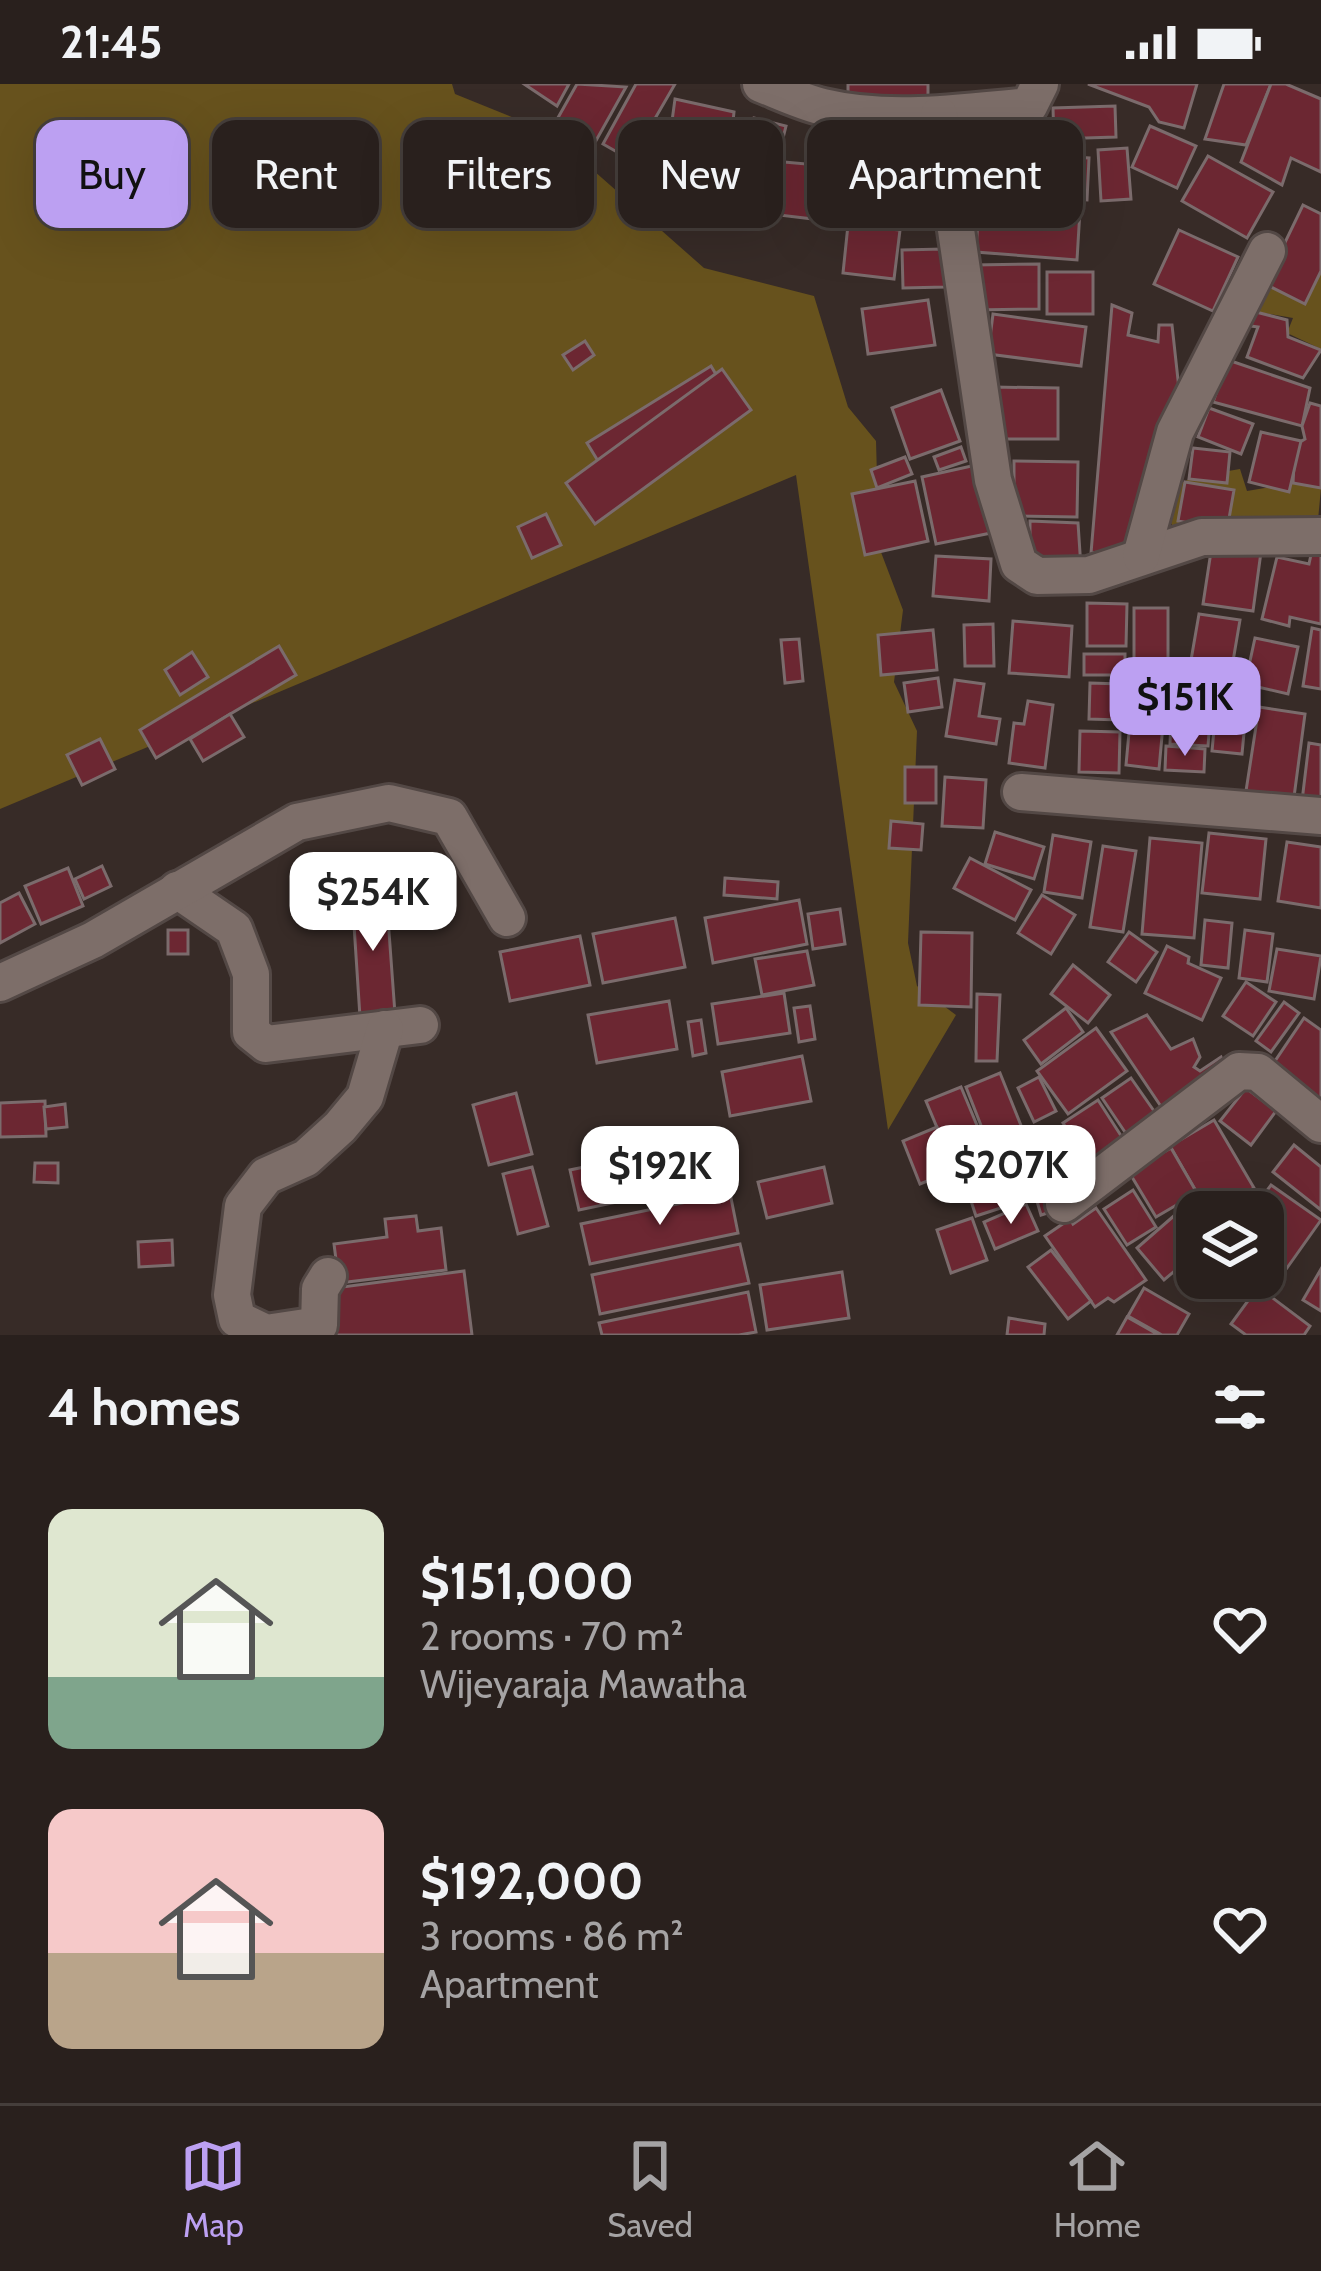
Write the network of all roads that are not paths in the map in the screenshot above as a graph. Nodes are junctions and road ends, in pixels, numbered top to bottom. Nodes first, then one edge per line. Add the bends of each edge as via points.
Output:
1 (761, 84) edge
2 (1040, 84) edge
3 (939, 115) junction
4 (1267, 251) dead end
5 (1321, 536) edge
6 (1141, 556) junction
7 (1021, 792) dead end
8 (1321, 817) edge
9 (177, 890) junction
10 (507, 918) dead end
11 (0, 982) edge
12 (1321, 1124) edge
13 (1064, 1204) dead end
14 (328, 1276) dead end
15 (260, 1334) edge

1 - 3 street via 822,107
2 - 3 street via 1029,106
3 - 6 street via 993,480 1019,563 1055,578
4 - 6 street via 1175,432
5 - 6 street via 1202,537
7 - 8 street
9 - 10 street via 298,822 389,803 449,817
9 - 11 street
9 - 15 street via 234,929 251,974 251,1032 266,1044 403,1027 340,1127 306,1158 266,1176 243,1206 232,1295 237,1319
12 - 13 street via 1258,1072 1239,1071
14 - 15 street via 319,1325

